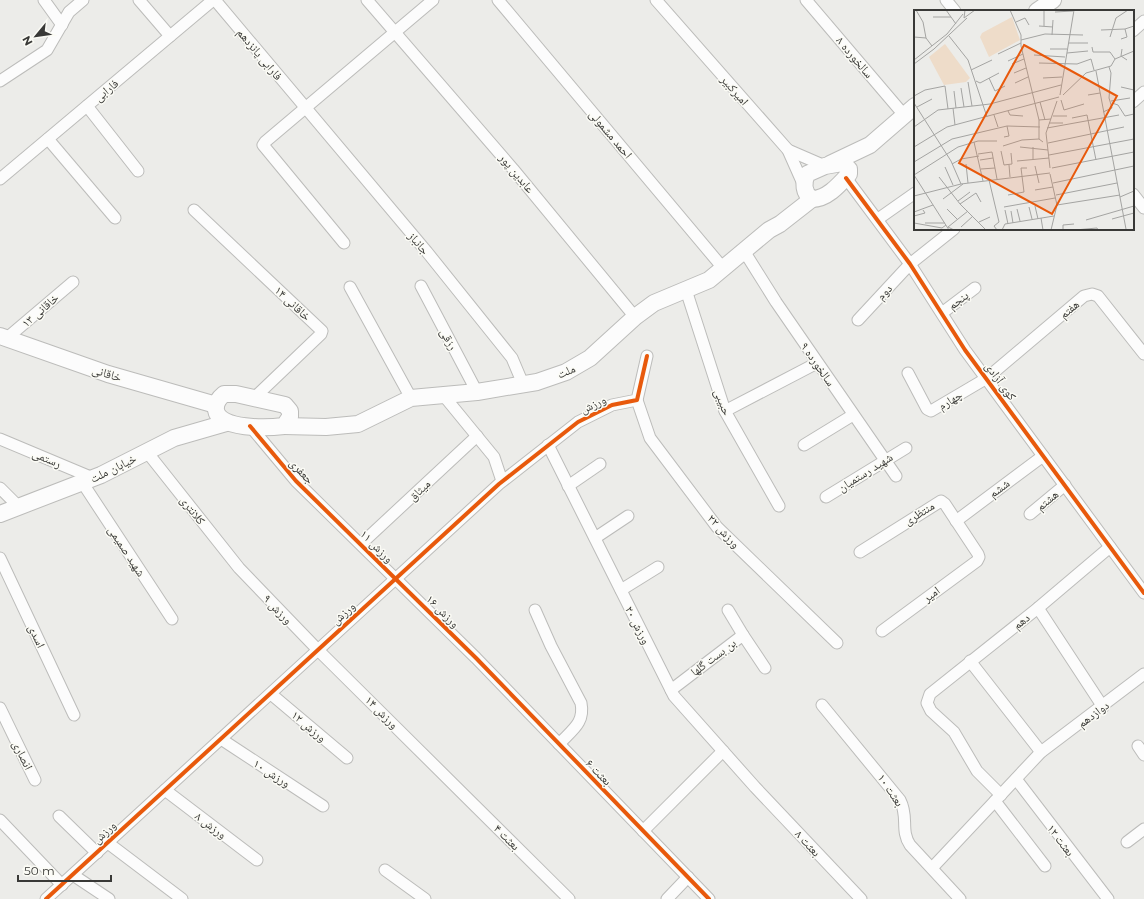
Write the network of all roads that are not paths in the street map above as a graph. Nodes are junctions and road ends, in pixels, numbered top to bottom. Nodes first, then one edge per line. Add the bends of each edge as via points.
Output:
1 (44, 0) edge
2 (67, 0) edge
3 (83, 0) edge
4 (139, 0) edge
5 (214, 0) edge
6 (367, 0) edge
7 (433, 0) edge
8 (498, 0) edge
9 (656, 0) edge
10 (806, 0) edge
11 (946, 0) edge
12 (1053, 0) edge
13 (954, 10) edge
14 (1038, 10) edge
15 (69, 12) junction
16 (1144, 21) edge
17 (62, 24) junction
18 (1134, 30) edge
19 (396, 32) junction
20 (170, 36) junction
21 (0, 81) edge
22 (1144, 92) edge
23 (1134, 101) edge
24 (87, 106) junction
25 (306, 108) junction
26 (909, 110) edge
27 (48, 139) junction
28 (870, 145) junction
29 (788, 150) junction
30 (827, 165) junction
31 (138, 171) dead end
32 (848, 176) junction
33 (0, 179) edge
34 (807, 192) junction
35 (914, 194) edge
36 (1134, 195) edge
37 (1144, 208) edge
38 (194, 210) dead end
39 (115, 218) dead end
40 (878, 219) junction
41 (953, 230) edge
42 (344, 243) dead end
43 (744, 251) junction
44 (910, 264) junction
45 (723, 268) junction
46 (73, 282) dead end
47 (421, 286) dead end
48 (350, 287) dead end
49 (975, 288) dead end
50 (686, 290) junction
51 (942, 313) junction
52 (635, 317) junction
53 (858, 320) dead end
54 (3, 337) edge
55 (1144, 354) edge
56 (647, 356) dead end
57 (817, 363) junction
58 (908, 373) dead end
59 (987, 378) junction
60 (523, 384) junction
61 (477, 392) junction
62 (444, 396) junction
63 (254, 398) junction
64 (411, 398) junction
65 (637, 400) junction
66 (216, 405) junction
67 (285, 405) junction
68 (725, 411) junction
69 (854, 415) junction
70 (226, 422) junction
71 (250, 426) junction
72 (284, 426) junction
73 (326, 427) junction
74 (477, 436) junction
75 (0, 439) edge
76 (548, 445) junction
77 (804, 445) dead end
78 (906, 448) dead end
79 (147, 452) junction
80 (1043, 456) junction
81 (884, 460) junction
82 (600, 464) dead end
83 (896, 476) dead end
84 (88, 480) junction
85 (502, 481) junction
86 (1065, 485) junction
87 (568, 486) junction
88 (0, 488) edge
89 (826, 497) dead end
90 (779, 506) dead end
91 (19, 507) junction
92 (0, 514) edge
93 (1030, 514) dead end
94 (628, 516) dead end
95 (956, 521) junction
96 (343, 527) joint
97 (595, 538) junction
98 (361, 544) junction
99 (1110, 547) junction
100 (860, 552) dead end
101 (979, 557) joint
102 (0, 558) edge
103 (658, 567) dead end
104 (239, 568) joint
105 (396, 579) junction
106 (621, 590) junction
107 (1144, 593) edge
108 (1038, 608) junction
109 (535, 610) dead end
110 (728, 610) dead end
111 (172, 620) dead end
112 (882, 631) dead end
113 (743, 635) junction
114 (837, 643) dead end
115 (318, 650) junction
116 (476, 658) joint
117 (970, 661) junction
118 (765, 668) dead end
119 (1144, 674) edge
120 (671, 690) junction
121 (271, 694) junction
122 (822, 705) dead end
123 (1102, 707) junction
124 (0, 708) edge
125 (74, 715) dead end
126 (221, 739) junction
127 (559, 744) junction
128 (722, 751) junction
129 (1041, 752) junction
130 (347, 758) dead end
131 (444, 775) joint
132 (1016, 779) junction
133 (35, 780) dead end
134 (755, 787) joint
135 (165, 790) junction
136 (998, 798) junction
137 (323, 806) dead end
138 (59, 816) dead end
139 (0, 820) edge
140 (1144, 829) edge
141 (643, 831) junction
142 (1126, 842) dead end
143 (108, 843) junction
144 (97, 853) junction
145 (256, 860) dead end
146 (1045, 866) dead end
147 (932, 868) junction
148 (385, 870) dead end
149 (73, 875) junction
150 (688, 877) junction
151 (62, 885) junction
152 (46, 899) edge
153 (109, 899) edge
154 (182, 899) edge
155 (425, 899) edge
156 (569, 899) edge
157 (667, 899) edge
158 (709, 899) edge
159 (861, 899) edge
160 (960, 899) edge
161 (1108, 899) edge

1 - 17 street
2 - 15 street
3 - 15 street
4 - 20 street
5 - 20 street, فارابی
5 - 25 street, فارابی پانزدهم
6 - 19 street, عابدین پور
7 - 19 street
8 - 45 street, احمد مشمولی
9 - 29 street, امیرکبیر
10 - 26 street, سالخورده ۸
11 - 13 street
12 - 14 main road
15 - 17 street
16 - 18 street
17 - 21 street via 48,50
19 - 25 street
19 - 52 street, عابدین پور
20 - 24 street, فارابی
22 - 23 street
24 - 27 street, فارابی
24 - 31 street
25 - 42 street via 263,145
25 - 60 street, جانباز via 512,358
26 - 28 main road
27 - 33 street, فارابی
27 - 39 street
28 - 30 main road
28 - 32 main road
29 - 30 street
29 - 34 street, امیرکبیر
30 - 32 main road via 842,163 848,169
30 - 34 main road via 807,174
32 - 34 main road via 820,198
32 - 40 street, کوی آزادی
34 - 43 main road, ملت
35 - 40 street
36 - 37 street
38 - 63 street, خاقانی ۱۴ via 322,331
40 - 44 street, کوی آزادی
41 - 44 street, دوم
43 - 45 main road, ملت
43 - 57 street, سالخورده ۹
44 - 51 street, کوی آزادی
44 - 53 street, دوم
45 - 50 main road, ملت via 709,280
46 - 54 street, خاقانی ۱۳
47 - 61 street, رزقی
48 - 64 street
49 - 51 street, پنجم
50 - 52 main road, ملت via 654,303
50 - 68 street, حبیبی
51 - 59 street, کوی آزادی
52 - 60 main road, ملت via 590,358 566,372
54 - 66 main road, خاقانی via 108,374
55 - 59 street, هفتم via 1098,296 1092,294 1084,296
56 - 65 street
57 - 68 street
57 - 69 street, سالخورده ۹
58 - 59 street, چهارم via 927,410 931,411
59 - 80 street, کوی آزادی
60 - 61 main road, ملت
61 - 62 main road, ملت
62 - 64 main road, ملت
62 - 74 street
63 - 66 main road via 228,393 220,397
63 - 67 main road
64 - 73 main road, ملت via 358,424
65 - 76 street, ورزش via 612,405 578,422
65 - 114 street, ورزش ۲۲ via 650,438 717,527
66 - 70 main road via 217,414
67 - 72 main road via 290,411 290,417
67 - 73 main road
68 - 90 street, حبیبی
69 - 77 street
69 - 81 street, سالخورده ۹
70 - 71 main road, ملت
70 - 79 main road, خیابان ملت via 174,438
71 - 72 main road, ملت
71 - 96 street, جعفری via 296,480
72 - 73 main road, ملت
74 - 85 street via 494,457
74 - 98 street, میثاق
75 - 84 street, رستمی
76 - 85 street, ورزش
76 - 87 street, ورزش ۲۰
78 - 81 street, شهید رستمیان
79 - 84 main road, خیابان ملت
79 - 104 street, کلانتری
80 - 86 street, کوی آزادی
80 - 95 street, ششم
81 - 83 street, سالخورده ۹
81 - 89 street, شهید رستمیان
82 - 87 street
84 - 91 main road, خیابان ملت
84 - 111 street, شهید صمیمی
85 - 105 street, ورزش
86 - 93 street, هشتم
86 - 99 street, کوی آزادی
87 - 97 street, ورزش ۲۰
88 - 91 street
91 - 92 main road, خیابان ملت
94 - 97 street
95 - 100 street, منتظری via 941,501
95 - 101 street, منتظری
96 - 98 street, ورزش ۱۱
97 - 106 street, ورزش ۲۰
98 - 105 street, ورزش ۱۱
99 - 107 street, کوی آزادی
99 - 108 street, دهم
101 - 112 street, امیر
102 - 125 street, اسدی
103 - 106 street
104 - 115 street, ورزش ۹
105 - 115 street, ورزش
105 - 116 street, ورزش ۱۶
106 - 120 street, ورزش ۲۰
108 - 117 street, دهم
108 - 123 street
109 - 127 street via 582,707 582,719
110 - 113 street
113 - 118 street, بن بست گلها
113 - 120 street, بن بست گلها
115 - 121 street, ورزش
115 - 131 street, ورزش ۱۴
116 - 127 street, بعثت ۶
117 - 129 street
117 - 136 street, دهم via 930,694 928,703 932,711 954,732 977,771
119 - 123 street, دوازدهم
120 - 128 street, ورزش ۲۰
121 - 126 street, ورزش
121 - 130 street, ورزش ۱۲
122 - 147 street, بعثت ۱۰ via 900,800 906,813 905,838
123 - 129 street, دوازدهم
124 - 133 street, انصاری
126 - 135 street, ورزش
126 - 137 street, ورزش ۱۰
127 - 141 street, بعثت ۶
128 - 134 street, ورزش ۲۰
128 - 141 street
129 - 132 street, دوازدهم
131 - 156 street, بعثت ۴
132 - 136 street, دوازدهم
132 - 161 street, بعثت ۱۲
134 - 159 street, بعثت ٨
135 - 143 street, ورزش
135 - 145 street, ورزش ۸
136 - 146 street
136 - 147 street, دوازدهم
138 - 144 street
139 - 151 street
140 - 142 street
141 - 150 street, بعثت ۶
143 - 144 street, ورزش
143 - 154 street
144 - 149 street, ورزش
147 - 160 street, بعثت ۱۰
148 - 155 street
149 - 151 street, ورزش
149 - 153 street
150 - 157 street
150 - 158 street, بعثت ۶
151 - 152 street, ورزش

